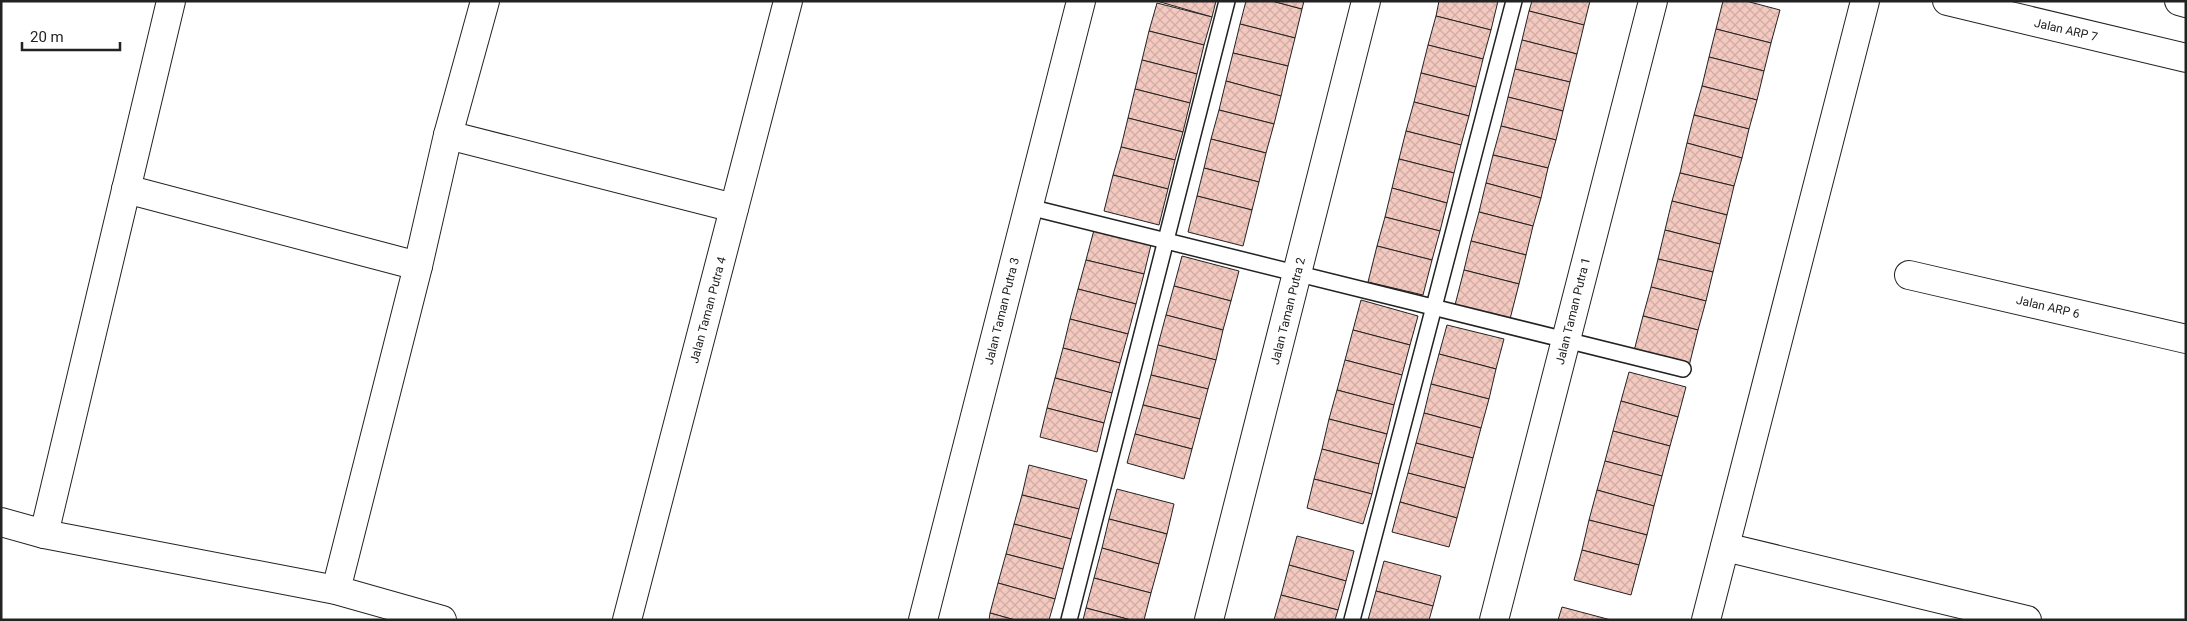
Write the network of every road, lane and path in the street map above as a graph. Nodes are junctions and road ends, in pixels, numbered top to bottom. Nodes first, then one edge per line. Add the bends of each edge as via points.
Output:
1 (171, 1) edge
2 (486, 1) edge
3 (788, 1) edge
4 (1081, 1) edge
5 (1227, 1) edge
6 (1366, 1) edge
7 (1514, 1) edge
8 (1653, 1) edge
9 (1865, 1) edge
10 (1947, 1) edge
11 (2179, 1) edge
12 (2186, 3) edge
13 (2186, 58) edge
14 (448, 135) junction
15 (126, 189) junction
16 (1029, 206) junction
17 (734, 208) junction
18 (1166, 240) junction
19 (418, 266) junction
20 (1297, 274) junction
21 (1909, 275) dead end
22 (1434, 307) junction
23 (2186, 339) edge
24 (1566, 340) junction
25 (1683, 369) dead end
26 (1, 522) edge
27 (44, 534) junction
28 (1725, 547) junction
29 (336, 590) junction
30 (442, 620) edge
31 (627, 620) edge
32 (923, 620) edge
33 (1069, 620) edge
34 (1209, 620) edge
35 (1352, 620) edge
36 (1494, 620) edge
37 (1706, 620) edge
38 (2028, 620) edge

1 - 15 street
2 - 14 street
3 - 17 street, Jalan Taman Putra 4
4 - 16 street, Jalan Taman Putra 3
5 - 18 lane
6 - 20 street, Jalan Taman Putra 2
7 - 22 lane
8 - 24 street, Jalan Taman Putra 1
9 - 28 street
10 - 13 street, Jalan ARP 7
11 - 12 street
14 - 17 street
14 - 19 street
15 - 19 street
15 - 27 street
16 - 18 lane
16 - 32 street, Jalan Taman Putra 3
17 - 31 street, Jalan Taman Putra 4
18 - 20 lane
18 - 33 lane
19 - 29 street
20 - 22 lane
20 - 34 street, Jalan Taman Putra 2
21 - 23 street, Jalan ARP 6
22 - 24 lane
22 - 35 lane
24 - 25 lane
24 - 36 street, Jalan Taman Putra 1
26 - 27 street
27 - 29 street
28 - 37 street
28 - 38 street
29 - 30 street

